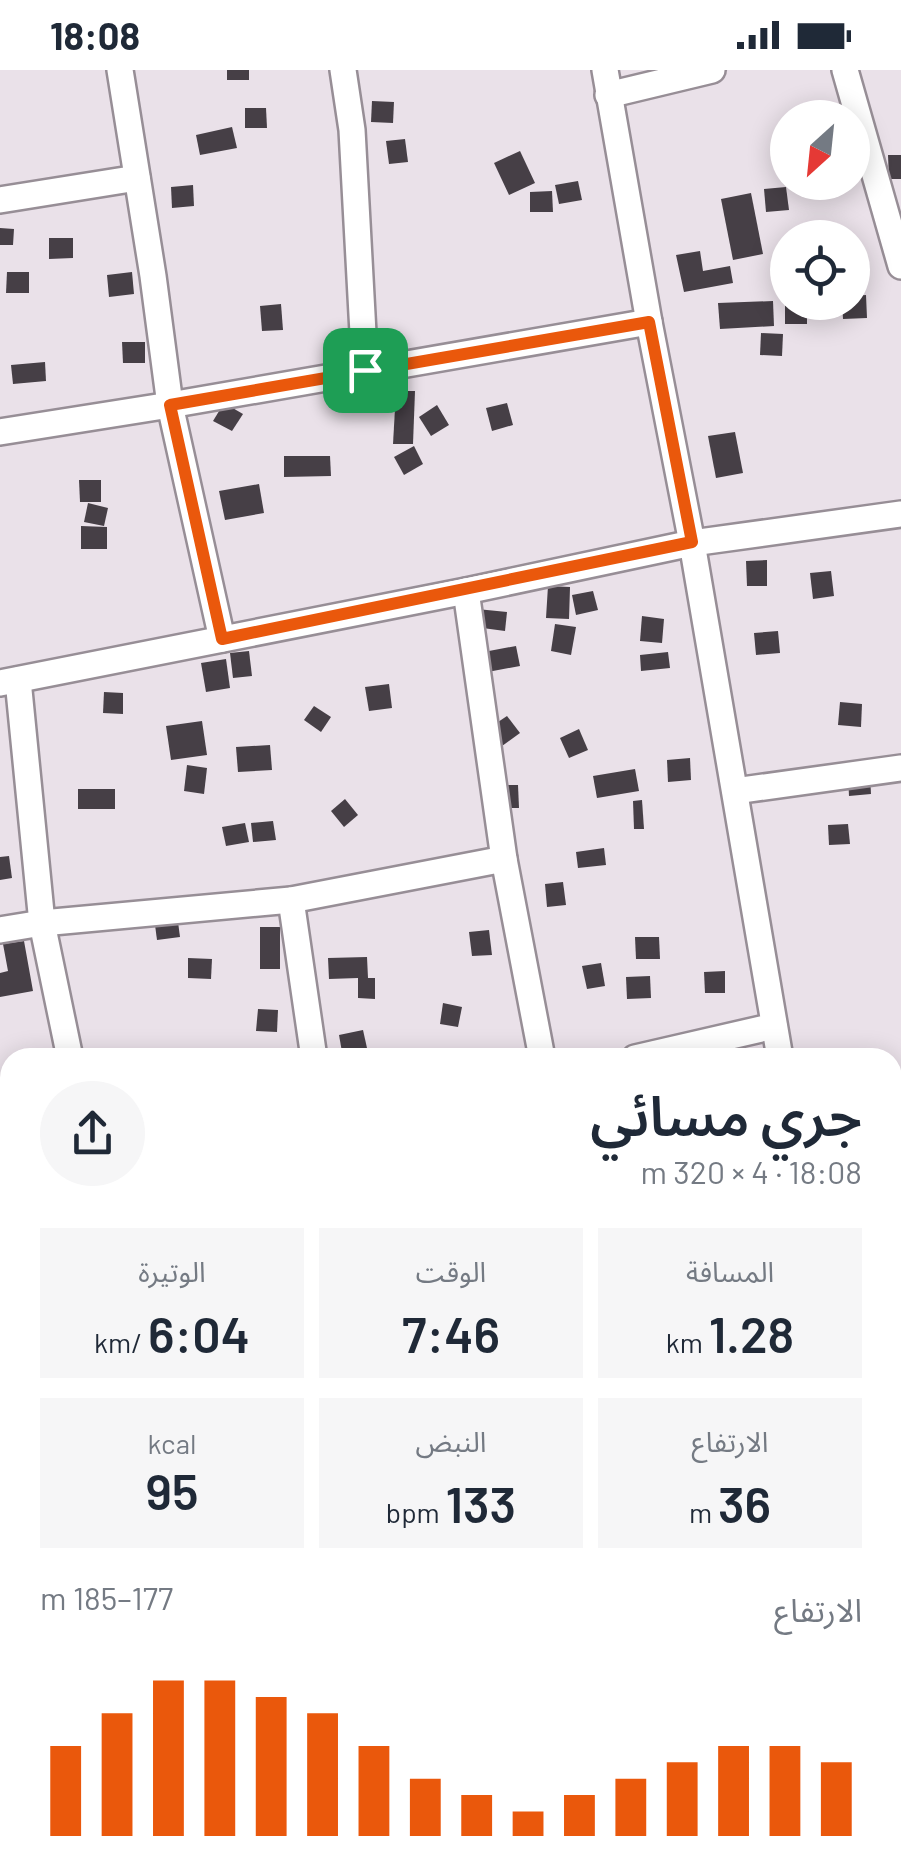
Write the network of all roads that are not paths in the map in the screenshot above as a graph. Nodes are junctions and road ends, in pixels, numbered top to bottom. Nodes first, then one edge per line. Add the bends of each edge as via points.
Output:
1 (120, 70) edge
2 (343, 70) edge
3 (712, 70) edge
4 (845, 70) edge
5 (606, 83) edge
6 (137, 178) junction
7 (0, 200) edge
8 (900, 259) edge
9 (649, 322) junction
10 (365, 370) junction
11 (170, 405) junction
12 (0, 432) edge
13 (901, 514) edge
14 (692, 542) junction
15 (466, 591) junction
16 (222, 639) junction
17 (9, 682) edge
18 (901, 768) edge
19 (735, 791) junction
20 (504, 860) junction
21 (291, 900) junction
22 (42, 922) junction
23 (0, 930) edge
24 (774, 1026) junction
25 (68, 1048) edge
26 (313, 1048) edge
27 (540, 1048) edge
28 (678, 1048) edge
29 (778, 1048) edge

1 - 6 street
2 - 10 street
3 - 5 street
4 - 8 street
5 - 9 street
6 - 7 street
6 - 11 street
9 - 10 street
9 - 14 street
10 - 11 street
11 - 12 street
11 - 16 street
13 - 14 street
14 - 15 street
14 - 19 street
15 - 16 street
15 - 20 street
16 - 17 street
17 - 22 street
18 - 19 street
19 - 24 street
20 - 21 street
20 - 27 street
21 - 22 street
21 - 26 street
22 - 23 street
22 - 25 street
24 - 28 street
24 - 29 street

